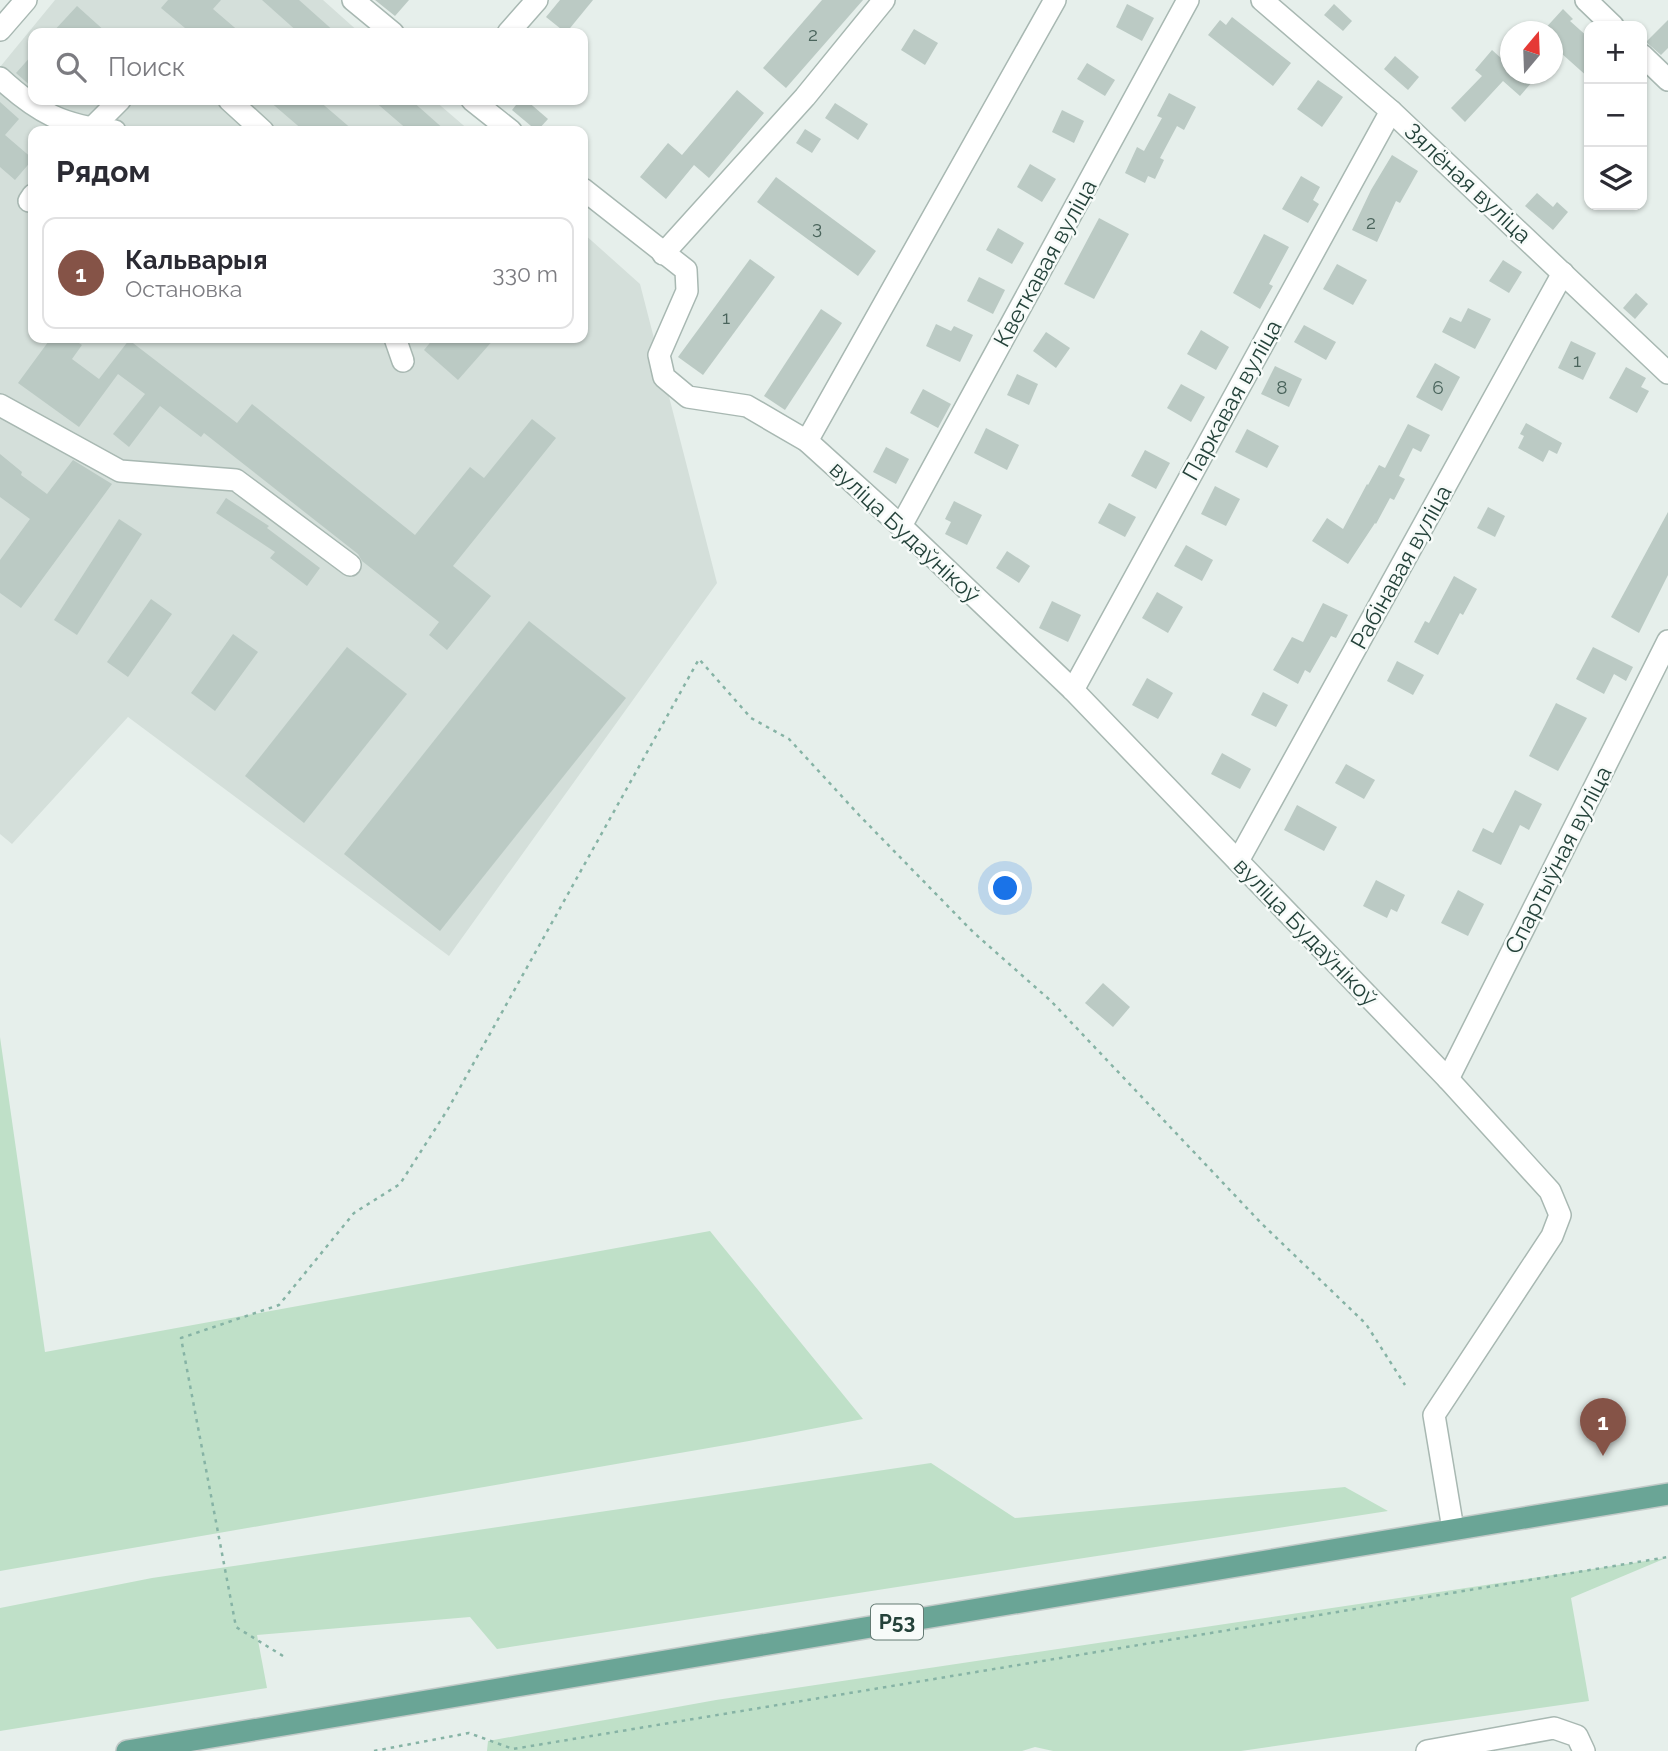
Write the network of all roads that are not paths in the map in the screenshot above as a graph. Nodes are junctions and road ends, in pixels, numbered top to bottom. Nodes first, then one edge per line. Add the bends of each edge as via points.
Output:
1 (353, 0) edge
2 (537, 0) edge
3 (884, 0) edge
4 (1055, 0) edge
5 (1188, 0) edge
6 (1262, 0) edge
7 (1586, 0) edge
8 (15, 4) edge
9 (1608, 21) edge
10 (387, 28) edge
11 (512, 28) edge
12 (0, 30) edge
13 (1647, 60) edge
14 (0, 78) edge
15 (1668, 80) edge
16 (28, 101) edge
17 (34, 105) edge
18 (115, 105) edge
19 (234, 105) edge
20 (478, 105) edge
21 (1391, 111) junction
22 (77, 126) edge
23 (94, 126) edge
24 (258, 126) edge
25 (505, 126) edge
26 (588, 193) edge
27 (663, 254) junction
28 (1563, 273) junction
29 (397, 343) edge
30 (403, 361) dead end
31 (1668, 373) edge
32 (0, 405) edge
33 (807, 441) junction
34 (901, 526) junction
35 (350, 565) dead end
36 (1668, 641) edge
37 (1073, 690) junction
38 (1238, 861) junction
39 (1448, 1079) junction
40 (1668, 1494) edge
41 (1453, 1529) junction
42 (127, 1751) edge
43 (1427, 1751) edge
44 (1584, 1751) edge

1 - 10 street
2 - 11 street
3 - 27 street
4 - 33 street
5 - 34 street, Кветкавая вуліца
6 - 21 street, Зялёная вуліца
7 - 9 street
8 - 12 street
13 - 15 street
14 - 16 street
17 - 22 street
18 - 23 street
19 - 24 street
20 - 25 street
21 - 28 street, Зялёная вуліца
21 - 37 street, Паркавая вуліца
26 - 27 street
27 - 33 street, вуліца Будаўнікоў via 686,270 687,291 659,355 664,377 688,397 747,406
28 - 31 street, Зялёная вуліца
28 - 38 street, Рабінавая вуліца
29 - 30 street
32 - 35 street via 120,471 236,480
33 - 34 street, вуліца Будаўнікоў
34 - 37 street, вуліца Будаўнікоў
36 - 39 street, Спартыўная вуліца
37 - 38 street, вуліца Будаўнікоў
38 - 39 street, вуліца Будаўнікоў
39 - 41 street, вуліца Будаўнікоў via 1550,1191 1560,1215 1552,1236 1434,1415
40 - 41 main road, Р53
41 - 42 main road, Р53
43 - 44 street via 1554,1728 1577,1736

